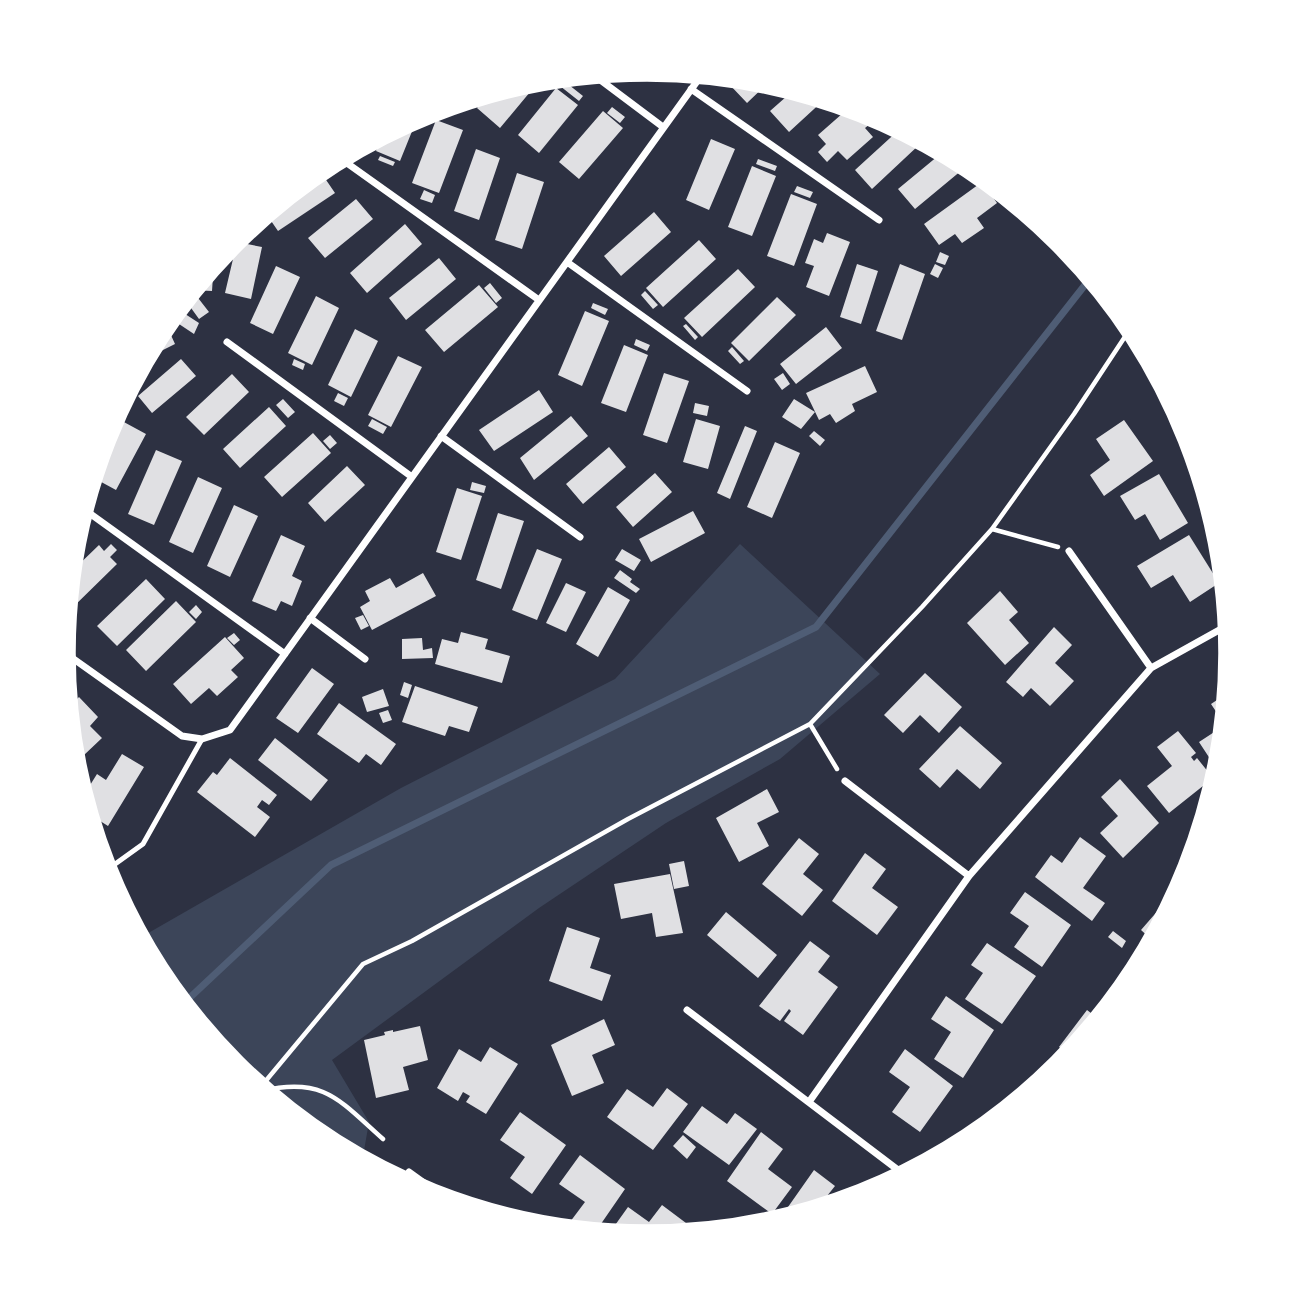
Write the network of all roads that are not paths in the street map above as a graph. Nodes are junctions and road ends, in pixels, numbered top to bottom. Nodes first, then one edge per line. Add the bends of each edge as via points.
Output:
1 (602, 82) edge
2 (696, 82) edge
3 (691, 89) junction
4 (663, 127) junction
5 (348, 164) edge
6 (879, 220) dead end
7 (567, 262) junction
8 (539, 300) junction
9 (227, 342) dead end
10 (747, 391) dead end
11 (441, 436) junction
12 (412, 477) junction
13 (92, 515) dead end
14 (580, 537) dead end
15 (1069, 551) road end
16 (310, 618) junction
17 (1219, 630) edge
18 (285, 654) junction
19 (74, 659) edge
20 (365, 659) dead end
21 (1151, 668) junction
22 (202, 739) junction
23 (845, 781) road end
24 (114, 865) edge
25 (969, 876) junction
26 (687, 1010) dead end
27 (808, 1102) junction
28 (897, 1169) edge
29 (409, 1172) dead end
30 (418, 1178) edge

1 - 4 street
2 - 3 street
3 - 4 street
3 - 6 street
4 - 7 street
5 - 8 street
7 - 8 street
7 - 10 street
8 - 11 street
9 - 12 street
11 - 12 street
11 - 14 street
12 - 16 street
13 - 18 street
15 - 21 street
16 - 18 street
16 - 20 street
17 - 21 street
18 - 22 street via 230,730
19 - 22 street via 182,736
21 - 25 street
22 - 24 lane via 143,844
23 - 25 street
25 - 27 street
26 - 27 street
27 - 28 street
29 - 30 street

